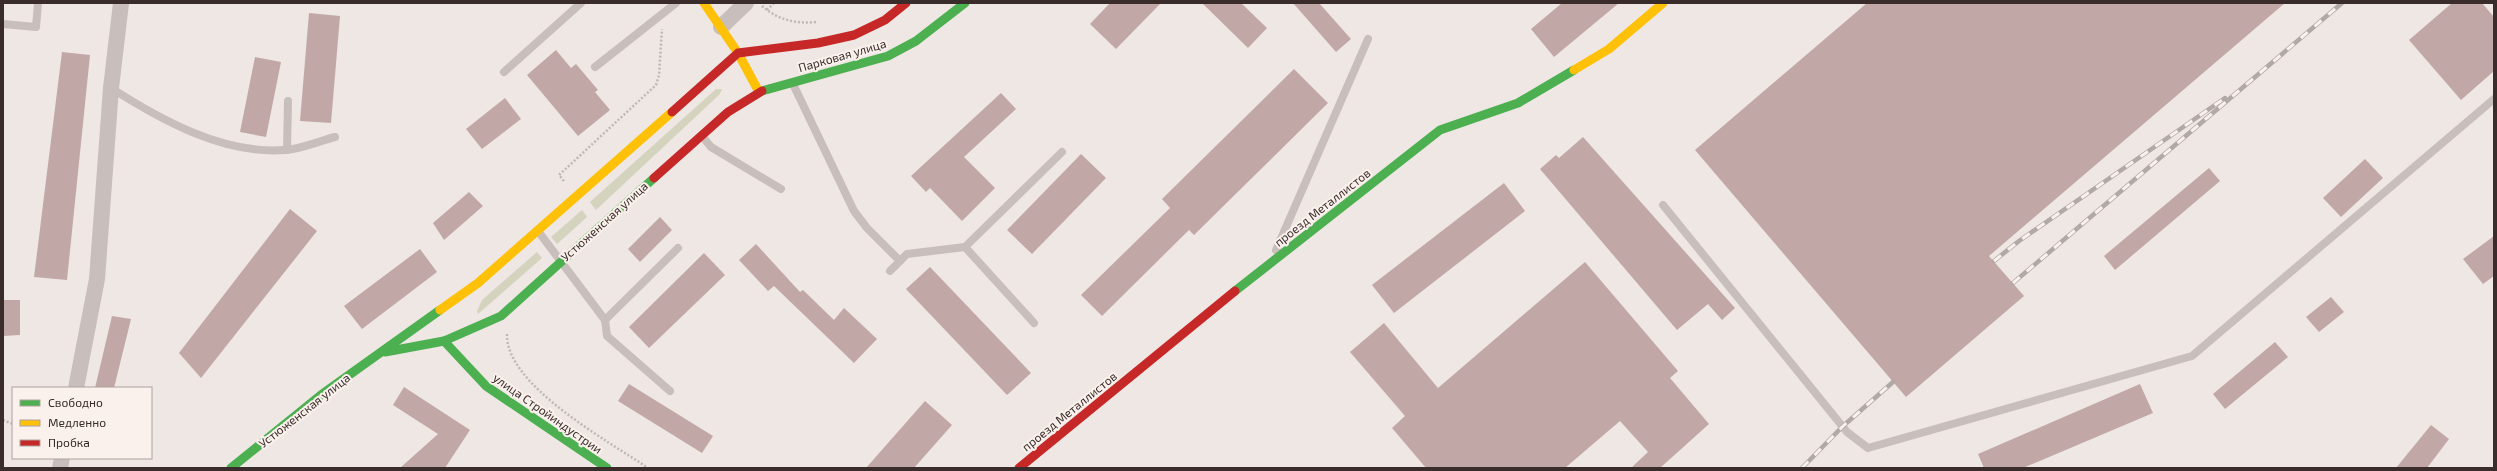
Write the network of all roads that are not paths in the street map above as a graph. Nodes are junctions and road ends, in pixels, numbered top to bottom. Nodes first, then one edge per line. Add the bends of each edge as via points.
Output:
1 (38, 3) edge
2 (121, 3) edge
3 (581, 3) edge
4 (676, 3) edge
5 (704, 3) edge
6 (746, 3) edge
7 (906, 3) edge
8 (965, 3) edge
9 (1663, 3) edge
10 (3, 24) edge
11 (721, 27) junction
12 (1368, 39) dead end
13 (738, 53) junction
14 (595, 66) dead end
15 (504, 72) dead end
16 (792, 82) junction
17 (110, 88) junction
18 (759, 92) junction
19 (2494, 99) edge
20 (288, 101) dead end
21 (701, 135) junction
22 (335, 137) dead end
23 (287, 150) junction
24 (1062, 152) dead end
25 (781, 189) dead end
26 (1663, 205) dead end
27 (538, 232) junction
28 (965, 247) junction
29 (678, 248) dead end
30 (561, 260) junction
31 (900, 261) junction
32 (1271, 262) junction
33 (890, 271) dead end
34 (478, 283) junction
35 (467, 303) dead end
36 (605, 320) junction
37 (1034, 323) dead end
38 (452, 328) dead end
39 (444, 341) junction
40 (378, 353) junction
41 (76, 387) edge
42 (670, 391) dead end
43 (231, 468) edge
44 (607, 468) edge
45 (1019, 468) edge

1 - 10 lane via 36,27
2 - 17 street
3 - 15 lane
4 - 14 lane
5 - 11 main road
6 - 11 street
7 - 13 main road, Парковая улица via 885,20 854,35 818,44
8 - 16 main road, Парковая улица via 916,41 888,56
9 - 32 main road, проезд Металлистов via 1609,49 1518,103 1440,130
11 - 13 main road
12 - 32 lane
13 - 18 main road
13 - 27 main road, Устюженская улица
16 - 18 main road, Парковая улица
16 - 31 lane via 854,211
17 - 23 lane via 153,115 220,141 262,150
17 - 41 street via 97,279
18 - 21 main road, Устюженская улица via 728,112
19 - 26 lane via 2192,356 1868,448 1842,427
20 - 23 lane
21 - 25 lane via 711,147
21 - 30 main road, Устюженская улица
22 - 23 lane
24 - 28 lane
27 - 30 lane
27 - 34 main road, Устюженская улица
28 - 31 lane via 907,254
28 - 37 lane
29 - 36 lane
30 - 36 lane
30 - 39 main road, Устюженская улица via 502,316
31 - 33 lane
32 - 45 main road, проезд Металлистов
34 - 35 main road, Устюженская улица
34 - 40 main road, Устюженская улица
36 - 42 lane via 607,336
38 - 39 main road
39 - 40 main road, Устюженская улица
39 - 44 main road, улица Стройиндустрии via 486,386
40 - 43 main road, Устюженская улица

